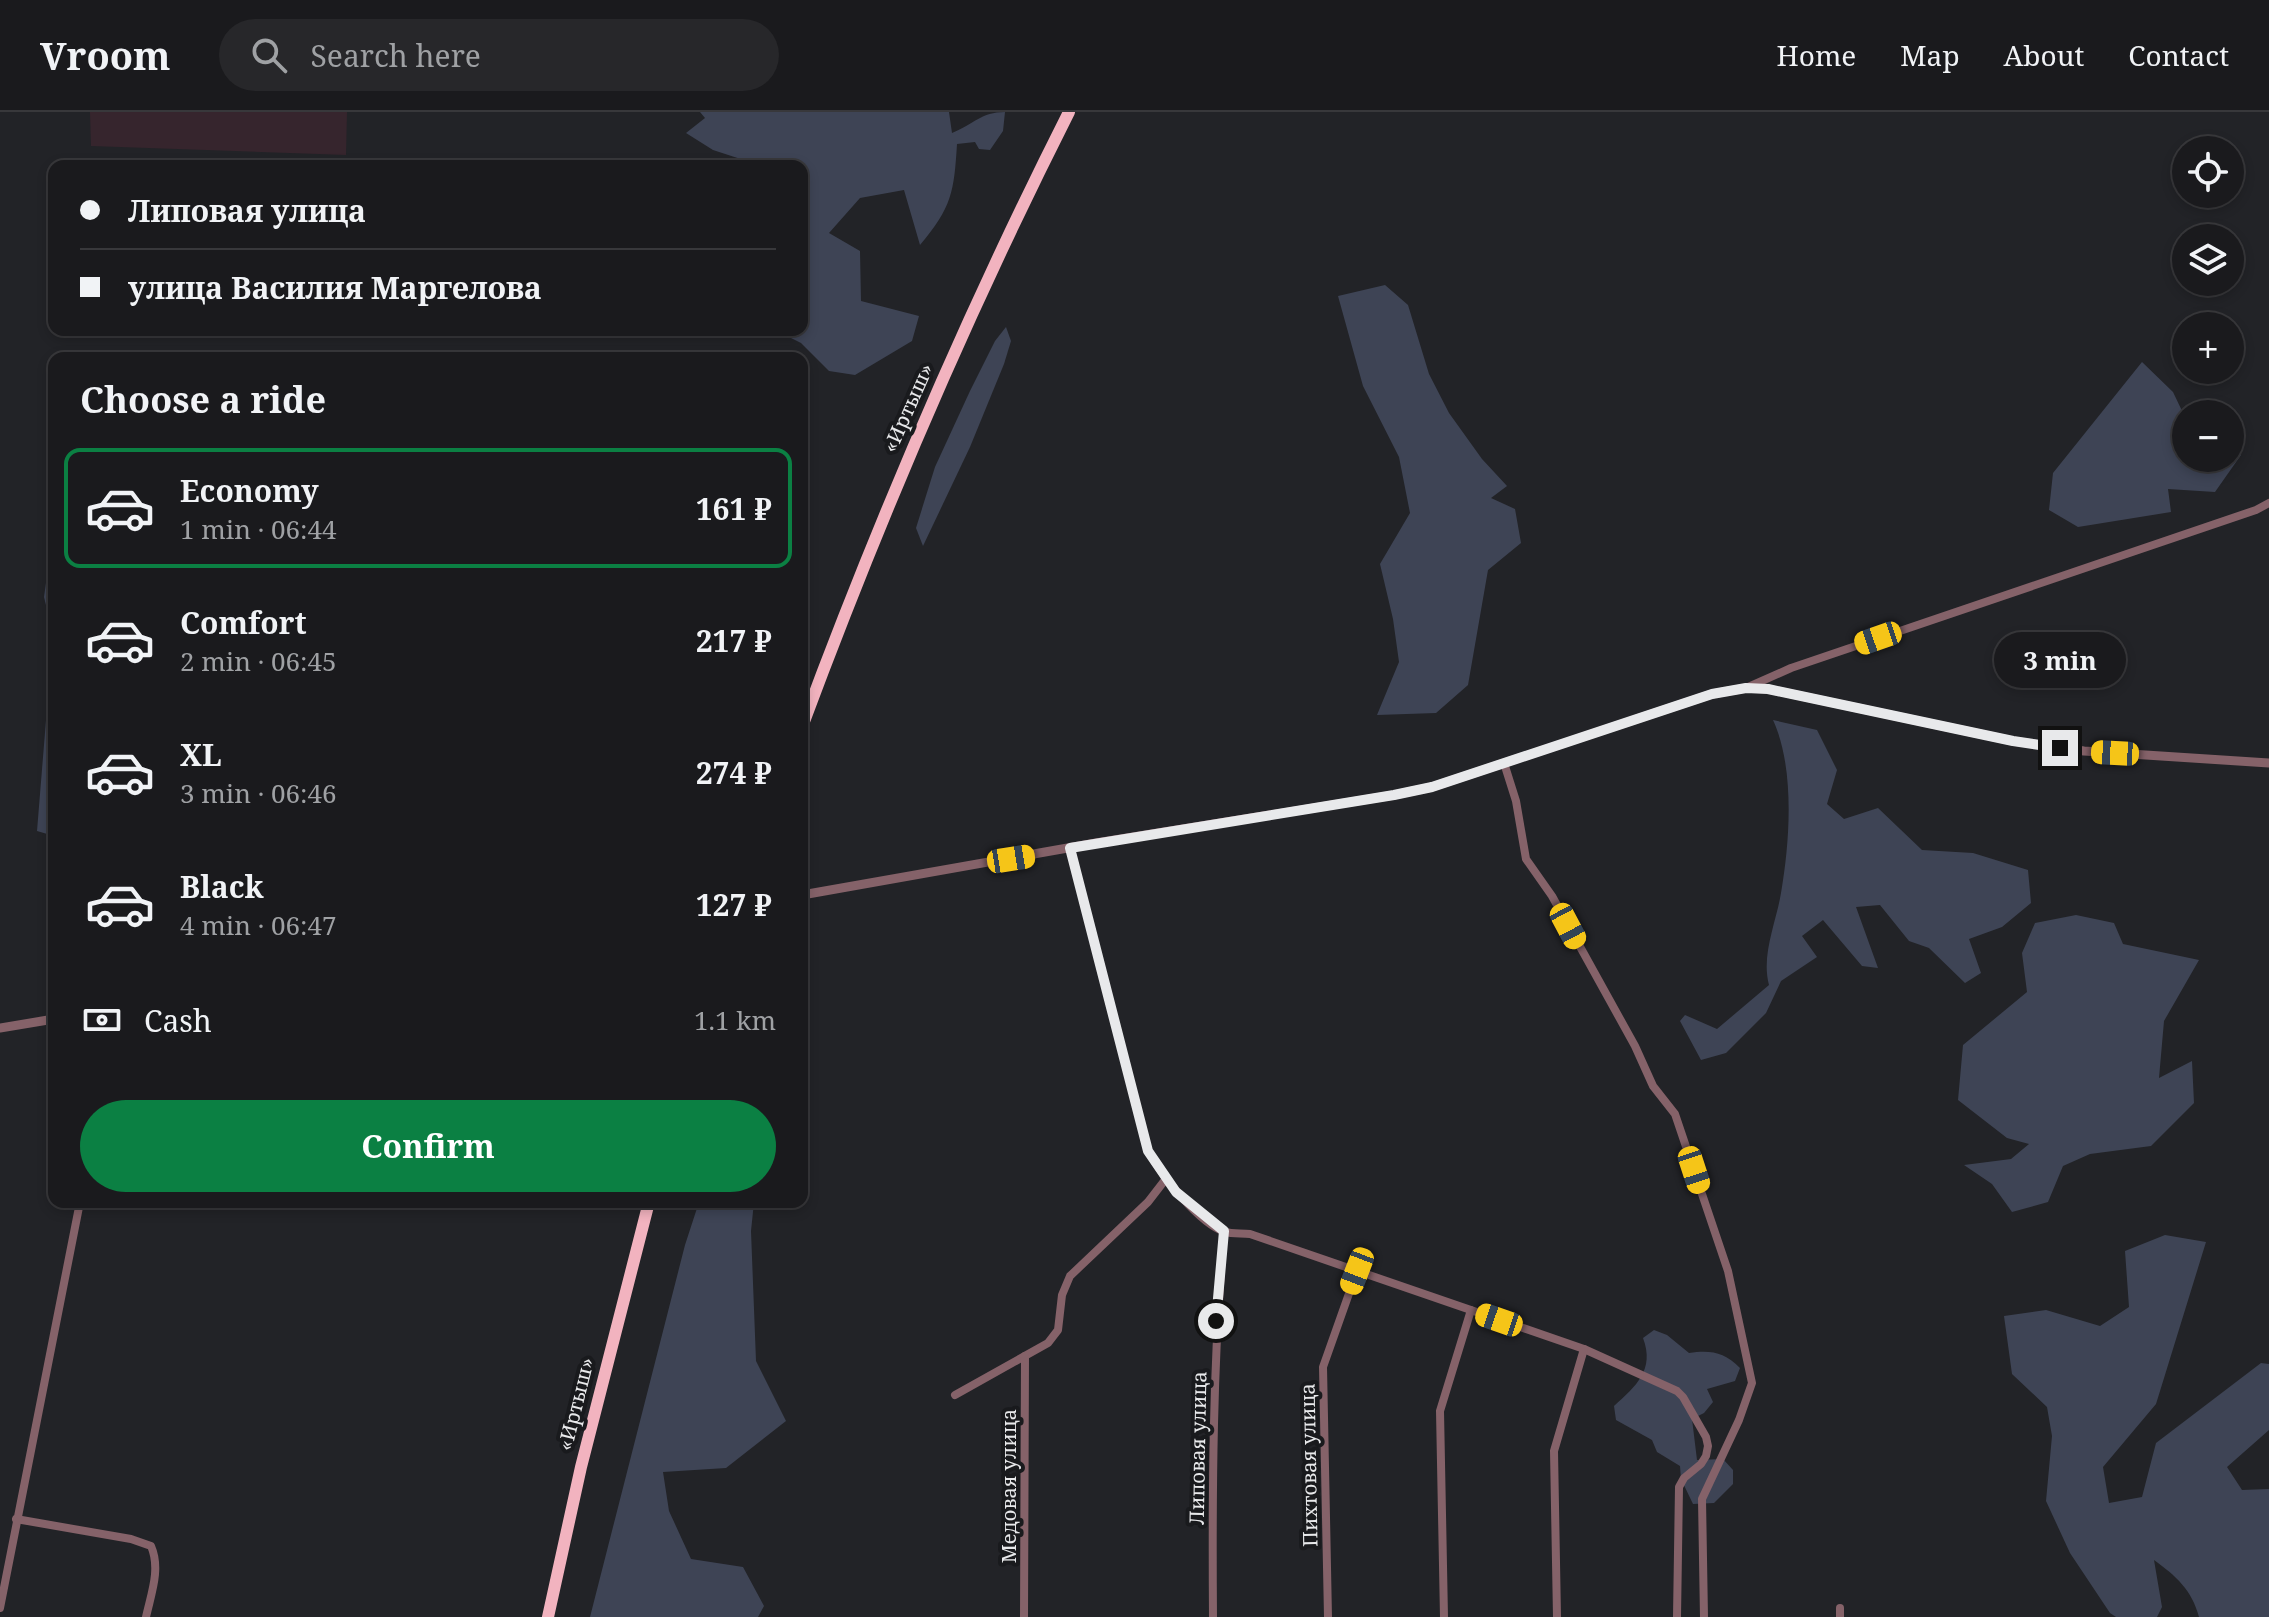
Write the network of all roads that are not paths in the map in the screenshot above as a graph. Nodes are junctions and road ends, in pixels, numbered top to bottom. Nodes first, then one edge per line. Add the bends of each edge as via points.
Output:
1 (1069, 112) edge
2 (2269, 503) edge
3 (1746, 688) junction
4 (808, 712) edge
5 (1504, 763) junction
6 (2269, 763) edge
7 (1070, 848) junction
8 (808, 894) edge
9 (48, 1020) edge
10 (0, 1028) edge
11 (1165, 1180) junction
12 (79, 1208) edge
13 (647, 1208) edge
14 (1224, 1231) junction
15 (1357, 1271) junction
16 (1471, 1310) junction
17 (1584, 1349) junction
18 (1025, 1356) junction
19 (955, 1395) dead end
20 (16, 1519) junction
21 (0, 1608) edge
22 (146, 1617) edge
23 (548, 1617) edge
24 (1024, 1617) edge
25 (1213, 1617) edge
26 (1328, 1617) edge
27 (1444, 1617) edge
28 (1557, 1617) edge
29 (1677, 1617) edge
30 (1704, 1617) edge

1 - 4 highway, «Иртыш» via 1006,237 913,445
2 - 3 street
3 - 5 street via 1712,694
3 - 6 street via 2013,741
5 - 7 street via 1394,795
5 - 30 street via 1526,859 1563,916 1653,1086 1675,1114 1728,1271 1752,1383 1701,1509
7 - 8 street
7 - 11 street via 1148,1151
9 - 10 street
11 - 14 street
11 - 18 street via 1070,1276 1058,1330 1048,1343
12 - 20 street
13 - 23 highway, «Иртыш»
14 - 15 street via 1250,1234
14 - 25 street, Липовая улица via 1212,1433
15 - 16 street
15 - 26 street, Пихтовая улица via 1323,1367
16 - 17 street
16 - 27 street via 1440,1411
17 - 28 street via 1554,1451
17 - 29 street via 1683,1397 1706,1437 1706,1456 1679,1487
18 - 19 street
18 - 24 street, Медовая улица
20 - 21 street
20 - 22 street via 151,1546 156,1571

